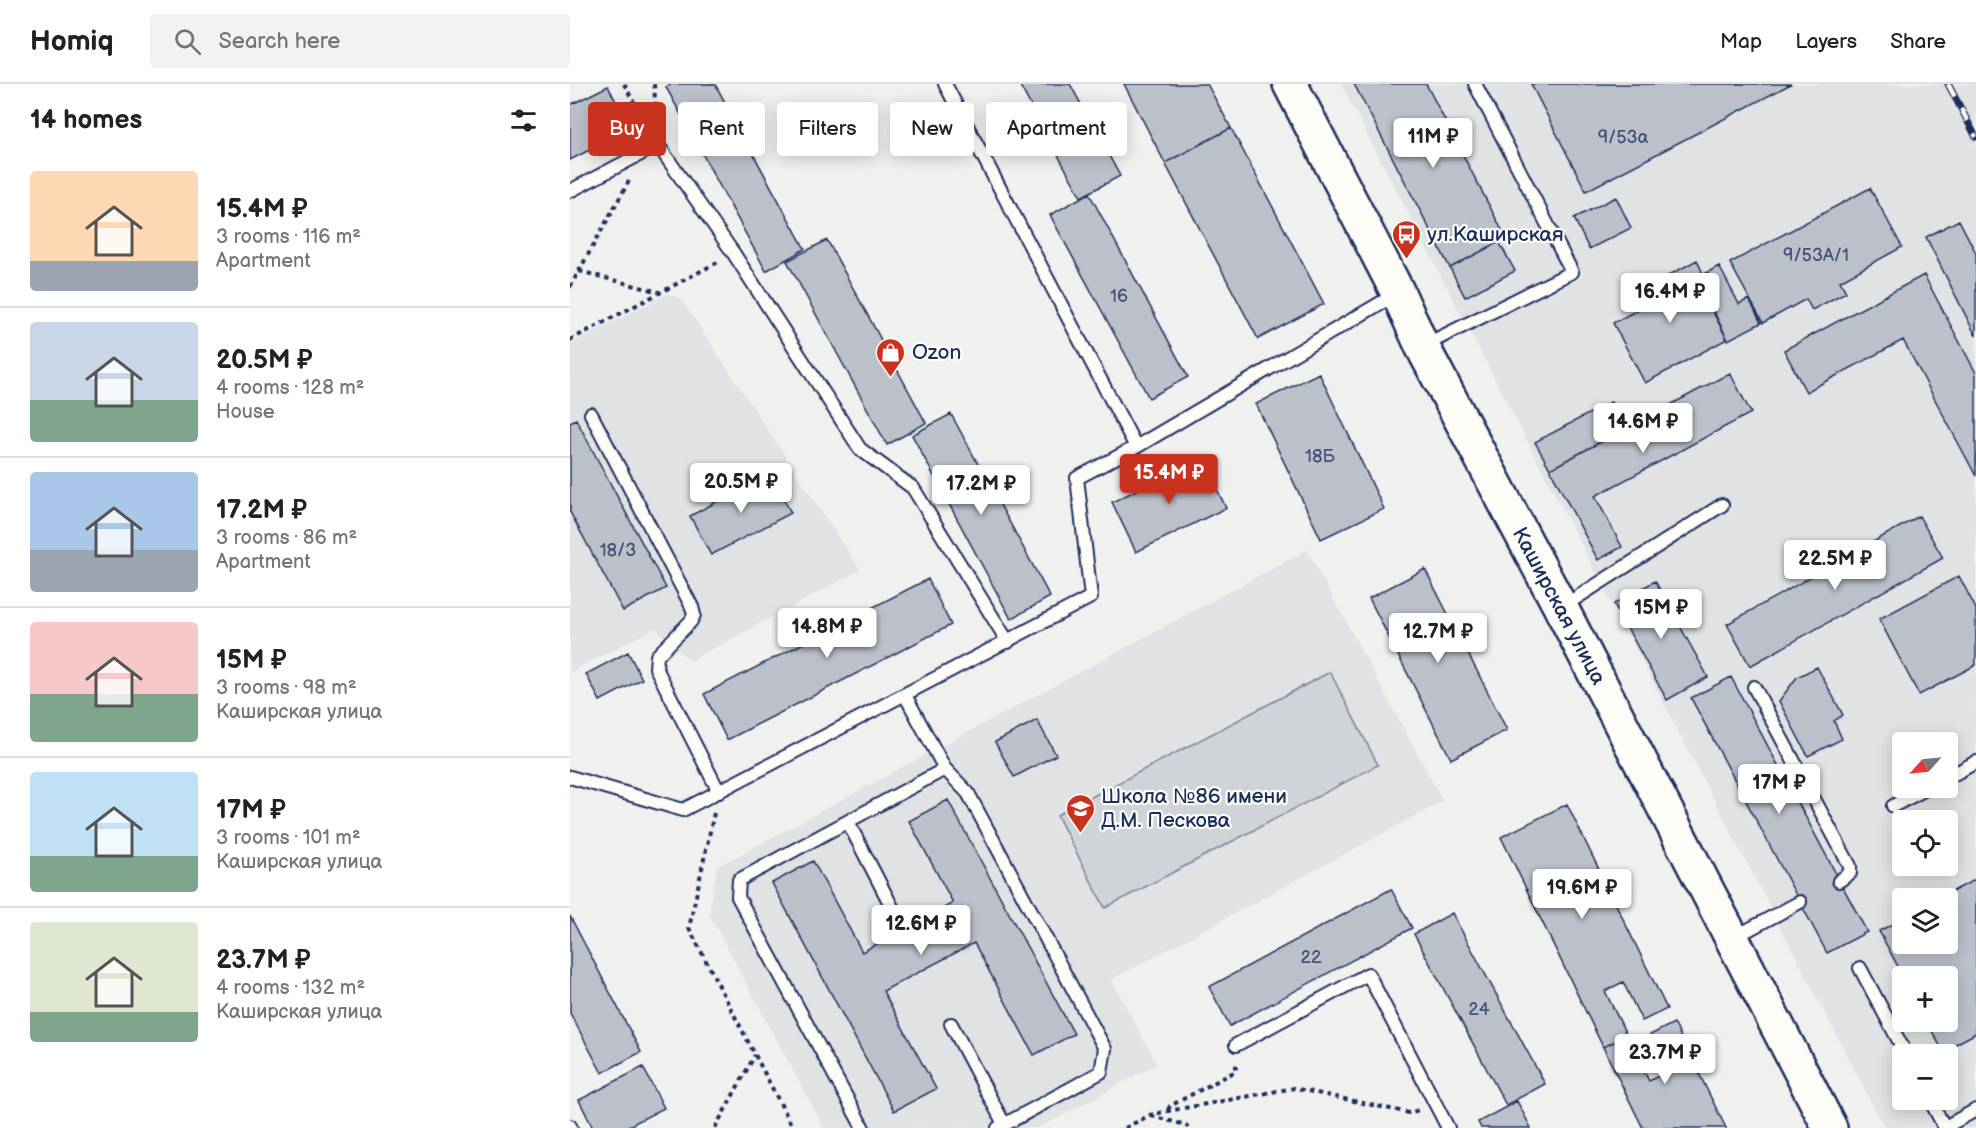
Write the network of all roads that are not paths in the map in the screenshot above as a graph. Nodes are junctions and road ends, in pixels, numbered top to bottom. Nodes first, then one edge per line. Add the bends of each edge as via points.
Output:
1 (945, 84) edge
2 (1290, 84) edge
3 (1475, 84) edge
4 (570, 191) edge
5 (1398, 293) junction
6 (1422, 346) junction
7 (591, 414) dead end
8 (1136, 447) junction
9 (1722, 505) dead end
10 (1560, 608) junction
11 (1008, 642) junction
12 (1754, 687) dead end
13 (905, 695) junction
14 (1976, 762) edge
15 (945, 770) junction
16 (1958, 771) edge
17 (570, 777) edge
18 (719, 792) junction
19 (1909, 798) edge
20 (1893, 806) dead end
21 (848, 822) junction
22 (1839, 881) dead end
23 (1800, 902) dead end
24 (894, 913) dead end
25 (1732, 938) junction
26 (1860, 968) dead end
27 (951, 1024) dead end
28 (1901, 1044) edge
29 (1236, 1046) road end
30 (1936, 1110) edge
31 (1976, 1110) edge
32 (1001, 1126) edge
33 (1945, 1127) edge
34 (862, 1128) edge
35 (1448, 1128) edge
36 (1830, 1128) edge

1 - 8 lane
2 - 5 main road, Каширская улица
3 - 6 lane via 1572,272
4 - 11 lane via 658,145 860,449 913,488
5 - 6 main road, Каширская улица
5 - 8 lane
6 - 10 main road, Каширская улица
7 - 18 lane via 692,607 691,621 657,656 656,668
8 - 11 lane via 1077,478 1091,597
9 - 10 lane
10 - 25 main road, Каширская улица
11 - 13 lane
12 - 22 lane via 1850,866 1850,873
13 - 15 lane
13 - 18 lane
14 - 16 lane
15 - 21 lane
15 - 32 lane via 968,793 1105,1049 1101,1072
17 - 18 lane via 683,810
19 - 20 lane
21 - 24 lane
21 - 34 lane via 739,880 738,897
23 - 25 lane
25 - 36 main road, Каширская улица
26 - 28 lane
27 - 32 lane
29 - 35 lane via 1368,974
30 - 33 lane
31 - 33 lane

